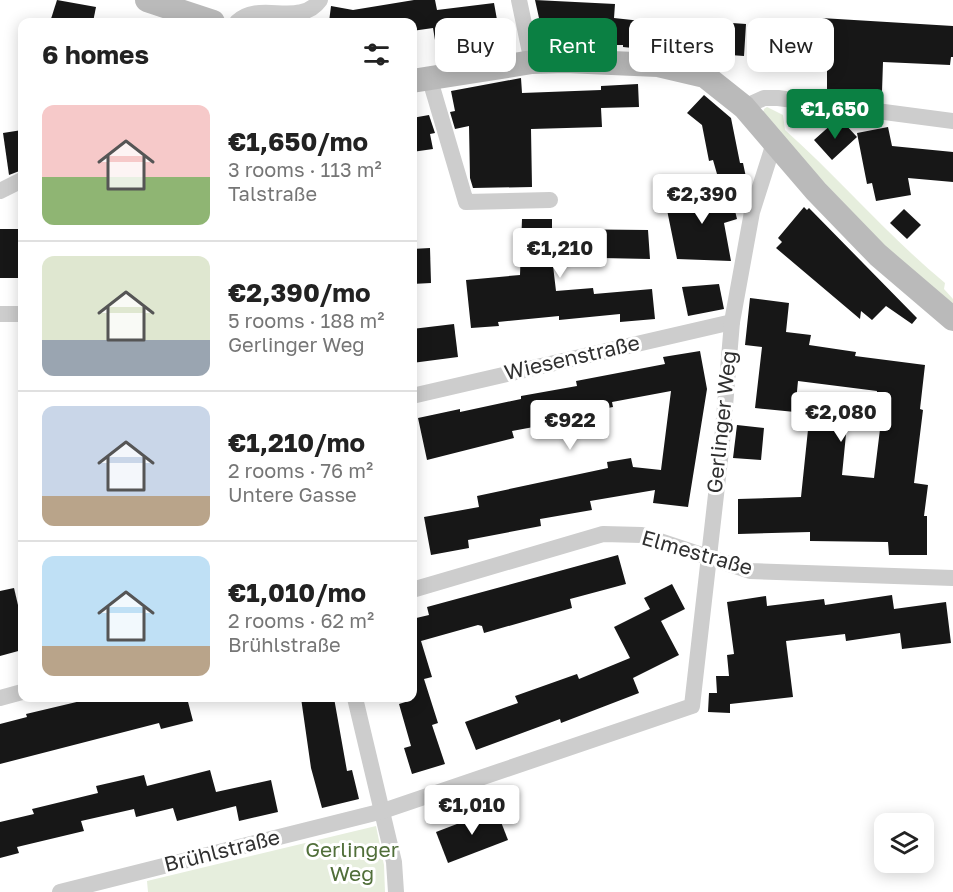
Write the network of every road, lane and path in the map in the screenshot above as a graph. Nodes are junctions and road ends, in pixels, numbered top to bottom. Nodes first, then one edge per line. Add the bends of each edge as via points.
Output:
1 (147, 0) edge
2 (320, 0) edge
3 (519, 0) edge
4 (172, 3) edge
5 (197, 18) edge
6 (240, 18) edge
7 (528, 43) edge
8 (528, 63) edge
9 (617, 63) edge
10 (421, 80) edge
11 (744, 106) junction
12 (953, 121) edge
13 (774, 143) junction
14 (18, 182) edge
15 (0, 191) edge
16 (550, 200) dead end
17 (0, 314) edge
18 (18, 314) edge
19 (953, 319) edge
20 (732, 322) junction
21 (417, 395) edge
22 (708, 558) junction
23 (953, 578) edge
24 (417, 589) edge
25 (18, 693) edge
26 (0, 698) edge
27 (356, 702) edge
28 (692, 706) joint
29 (383, 811) junction
30 (60, 892) edge
31 (396, 892) edge

1 - 4 street
2 - 6 street via 305,11 260,9
3 - 7 street
4 - 5 street
8 - 10 street
9 - 11 street via 676,68 705,76
10 - 16 street via 466,202
11 - 12 street via 764,98 778,98
11 - 13 street
13 - 19 street via 878,255
13 - 20 street, Gerlinger Weg via 752,212
14 - 15 street
17 - 18 street
20 - 21 street, Wiesenstraße
20 - 22 street, Gerlinger Weg
22 - 23 street, Elmestraße via 750,571
22 - 24 street, Elmestraße via 642,535 603,534
22 - 28 street, Gerlinger Weg
25 - 26 street
27 - 29 street
28 - 29 street, Brühlstraße
29 - 30 street, Brühlstraße
29 - 31 street

